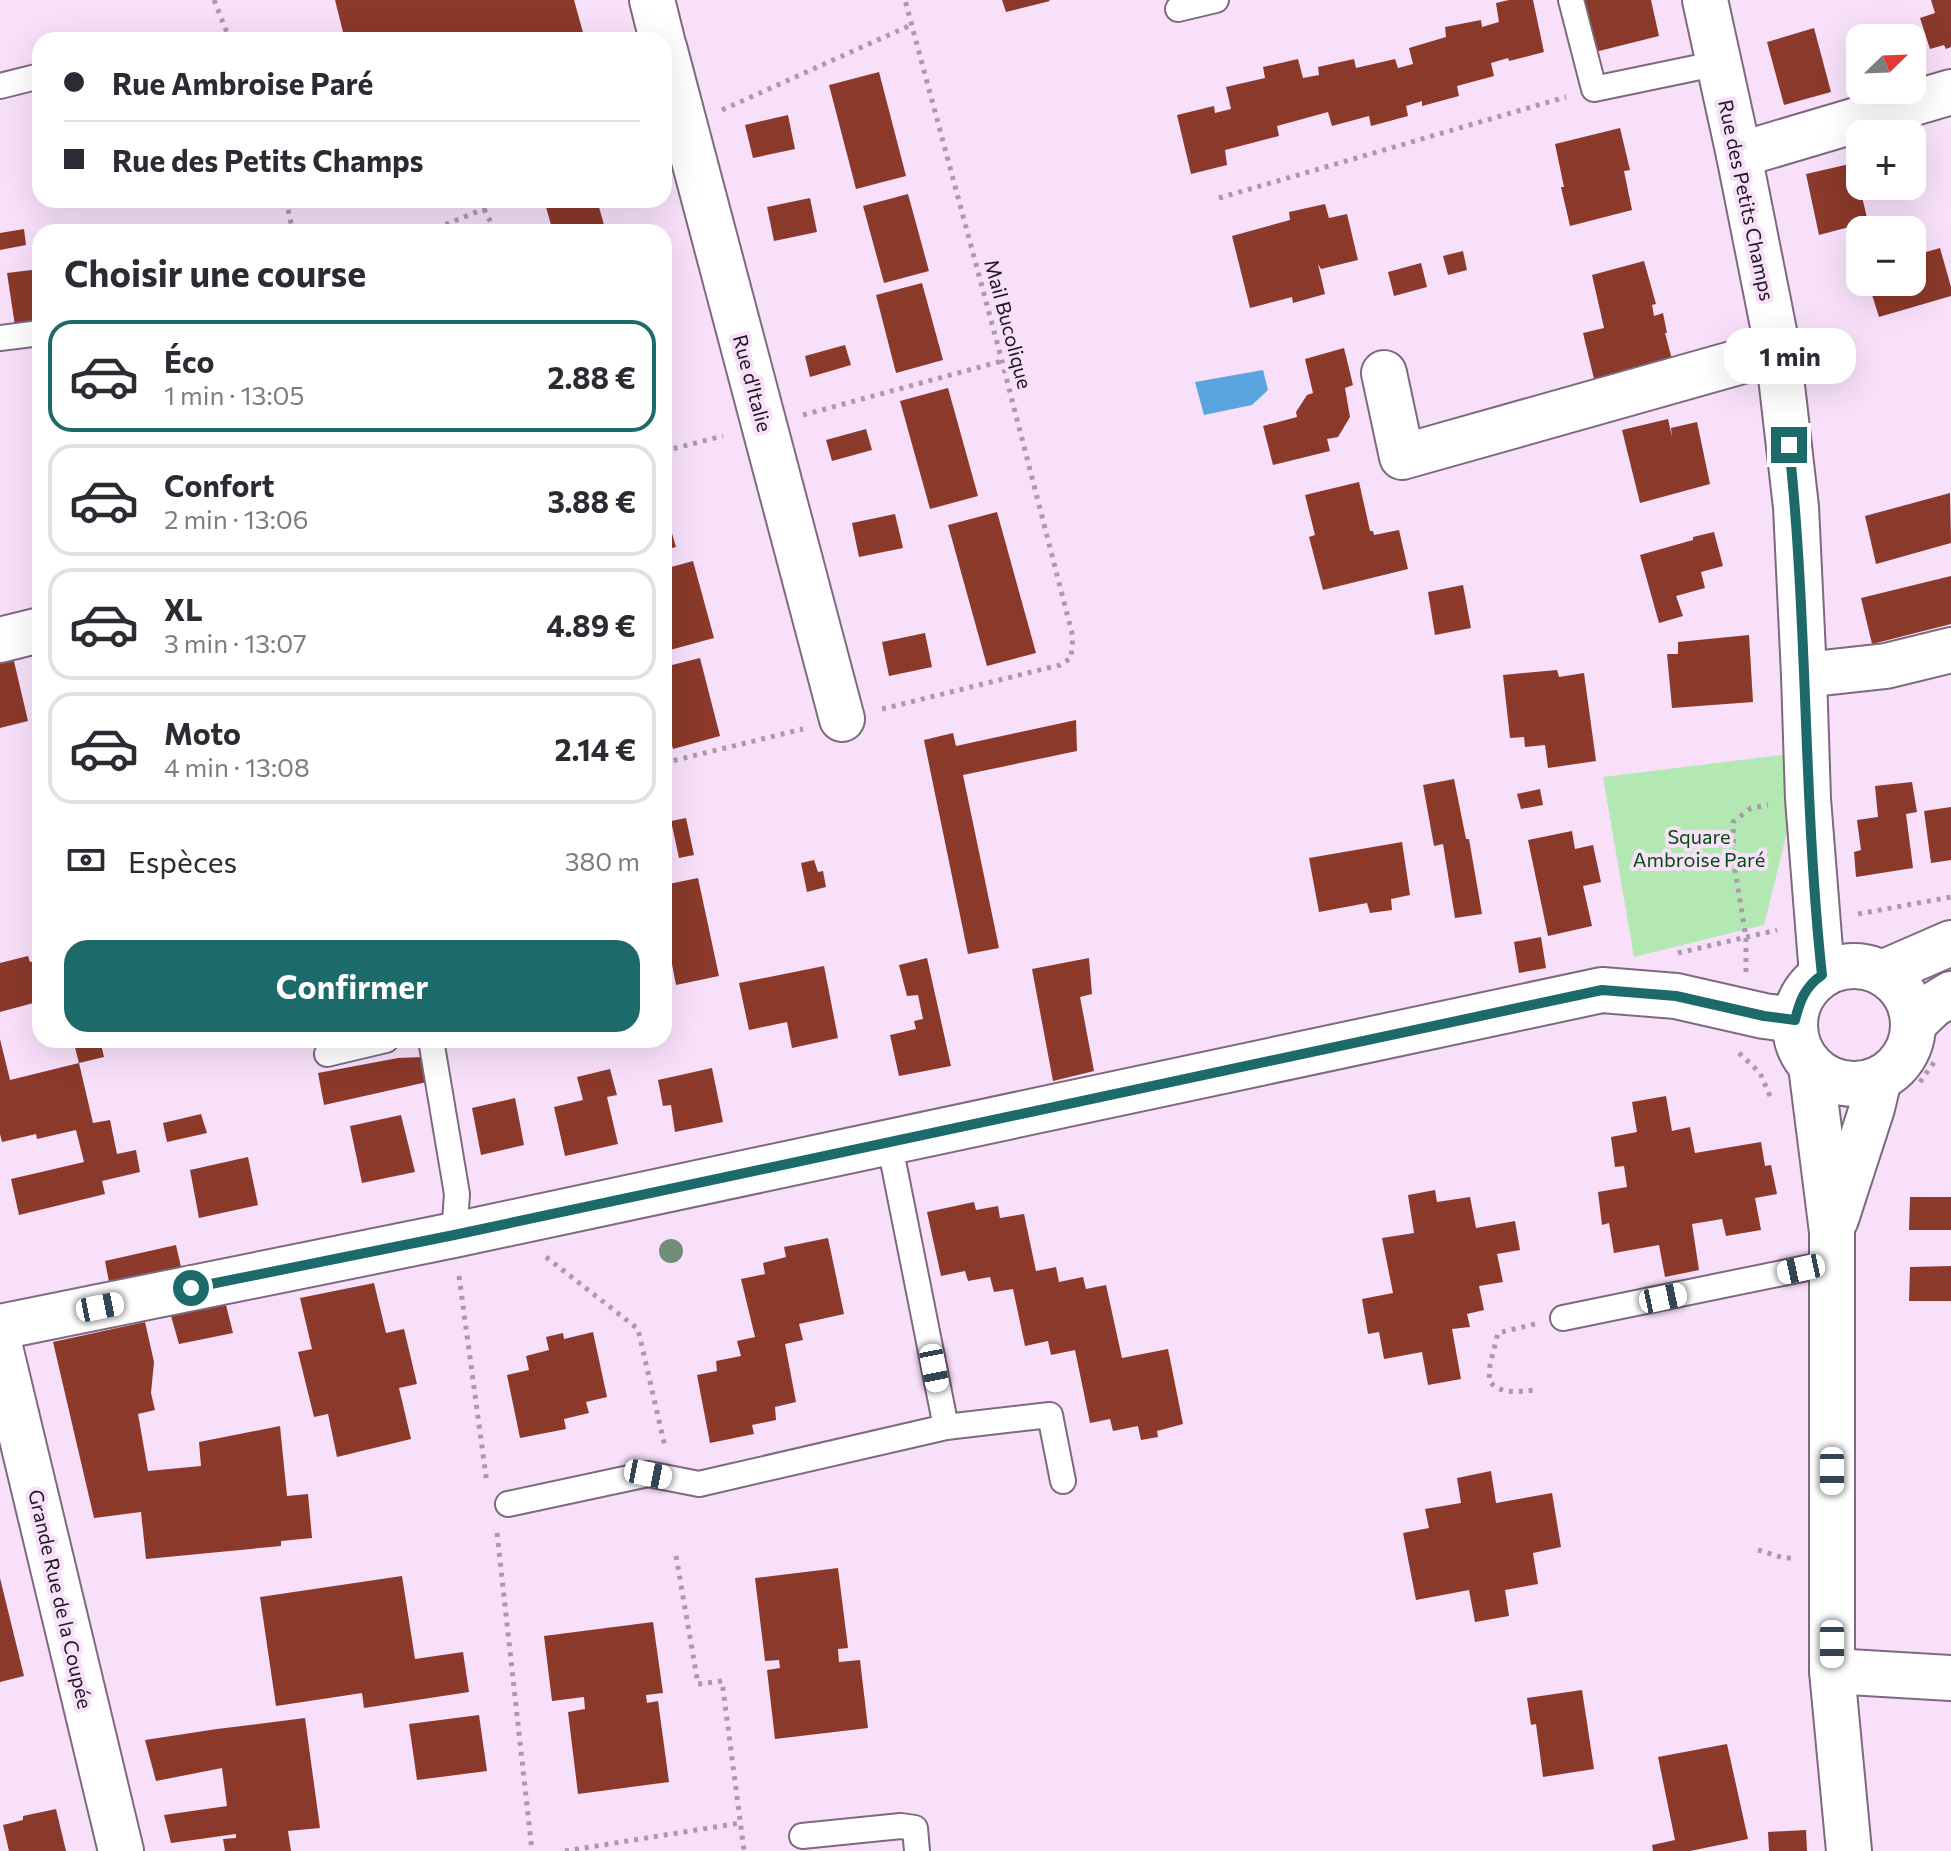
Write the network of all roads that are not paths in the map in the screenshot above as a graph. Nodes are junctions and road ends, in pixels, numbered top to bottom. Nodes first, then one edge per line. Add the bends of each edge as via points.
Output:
1 (652, 0) edge
2 (1216, 0) edge
3 (1571, 0) edge
4 (1705, 0) edge
5 (1178, 9) dead end
6 (660, 32) edge
7 (1719, 63) junction
8 (672, 77) edge
9 (32, 78) edge
10 (0, 86) edge
11 (1951, 92) edge
12 (1739, 155) junction
13 (32, 334) edge
14 (0, 338) edge
15 (1778, 351) junction
16 (1384, 373) dead end
17 (32, 632) edge
18 (0, 640) edge
19 (1951, 650) edge
20 (1804, 675) junction
21 (842, 719) road end
22 (1951, 943) edge
23 (1882, 973) junction
24 (1822, 975) junction
25 (1951, 994) edge
26 (1795, 1020) junction
27 (1913, 1024) junction
28 (352, 1048) edge
29 (432, 1048) edge
30 (327, 1054) dead end
31 (1811, 1066) junction
32 (1879, 1079) junction
33 (889, 1141) junction
34 (454, 1235) junction
35 (1832, 1248) junction
36 (1563, 1318) road end
37 (0, 1327) edge
38 (0, 1347) edge
39 (946, 1427) junction
40 (1063, 1481) dead end
41 (508, 1504) dead end
42 (1832, 1671) junction
43 (1951, 1678) edge
44 (802, 1836) dead end
45 (121, 1851) edge
46 (917, 1851) edge
47 (1849, 1851) edge

1 - 6 street
2 - 5 lane
3 - 7 lane via 1594,89
4 - 7 street, Rue des Petits Champs
7 - 12 street, Rue des Petits Champs
8 - 21 street, Rue d'Italie
9 - 10 lane
11 - 12 street
12 - 15 street, Rue des Petits Champs
13 - 14 lane
15 - 16 street via 1402,457
15 - 20 street, Rue des Petits Champs via 1796,507
17 - 18 street
19 - 20 street via 1886,666
20 - 24 street, Rue des Petits Champs
22 - 23 street
23 - 24 street via 1848,966
23 - 27 street via 1906,996
24 - 26 street via 1801,996
25 - 27 street
26 - 31 street via 1798,1047
26 - 33 street via 1676,996 1602,990
27 - 32 street via 1906,1053
28 - 30 lane
29 - 34 lane via 457,1194
31 - 32 street via 1832,1080 1859,1084
31 - 35 street
32 - 35 street
33 - 34 street
33 - 39 lane
34 - 37 street
35 - 36 lane
35 - 42 street
38 - 45 street, Grande Rue de la Coupée
39 - 40 lane via 1050,1415
39 - 41 lane via 699,1484 648,1474
42 - 43 street
42 - 47 street
44 - 46 lane via 901,1826 915,1828

